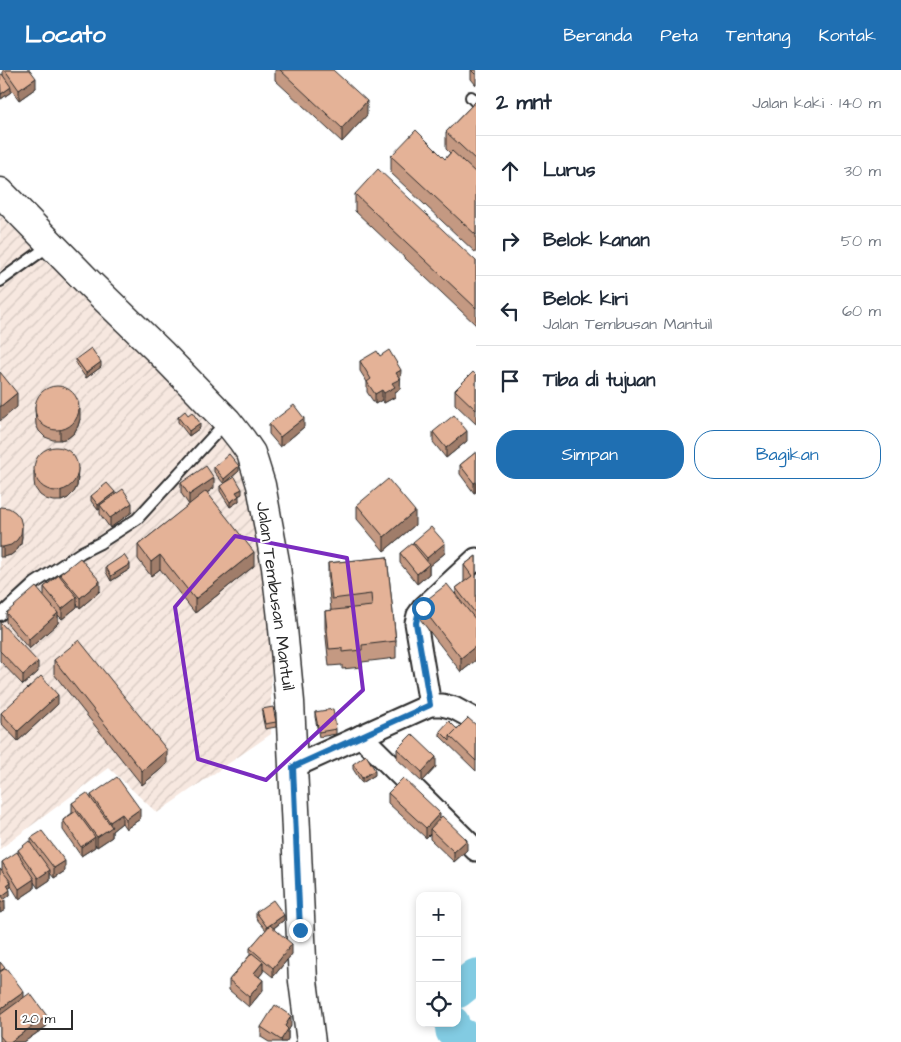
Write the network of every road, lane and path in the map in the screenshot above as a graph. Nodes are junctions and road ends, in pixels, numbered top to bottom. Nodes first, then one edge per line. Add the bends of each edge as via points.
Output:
1 (0, 192) edge
2 (51, 244) junction
3 (0, 281) edge
4 (226, 421) junction
5 (476, 560) edge
6 (0, 615) edge
7 (430, 705) junction
8 (476, 720) edge
9 (361, 736) junction
10 (293, 767) junction
11 (476, 850) edge
12 (311, 1042) edge

1 - 2 street, Jalan Tembusan Mantuil
2 - 3 lane
2 - 4 street, Jalan Tembusan Mantuil
4 - 6 lane via 137,519 35,583
4 - 10 street, Jalan Tembusan Mantuil via 250,453 262,485 282,618
5 - 7 street via 418,615 416,623
7 - 8 street via 454,708
7 - 9 street
9 - 10 street
9 - 11 street
10 - 12 street, Jalan Tembusan Mantuil via 304,981

